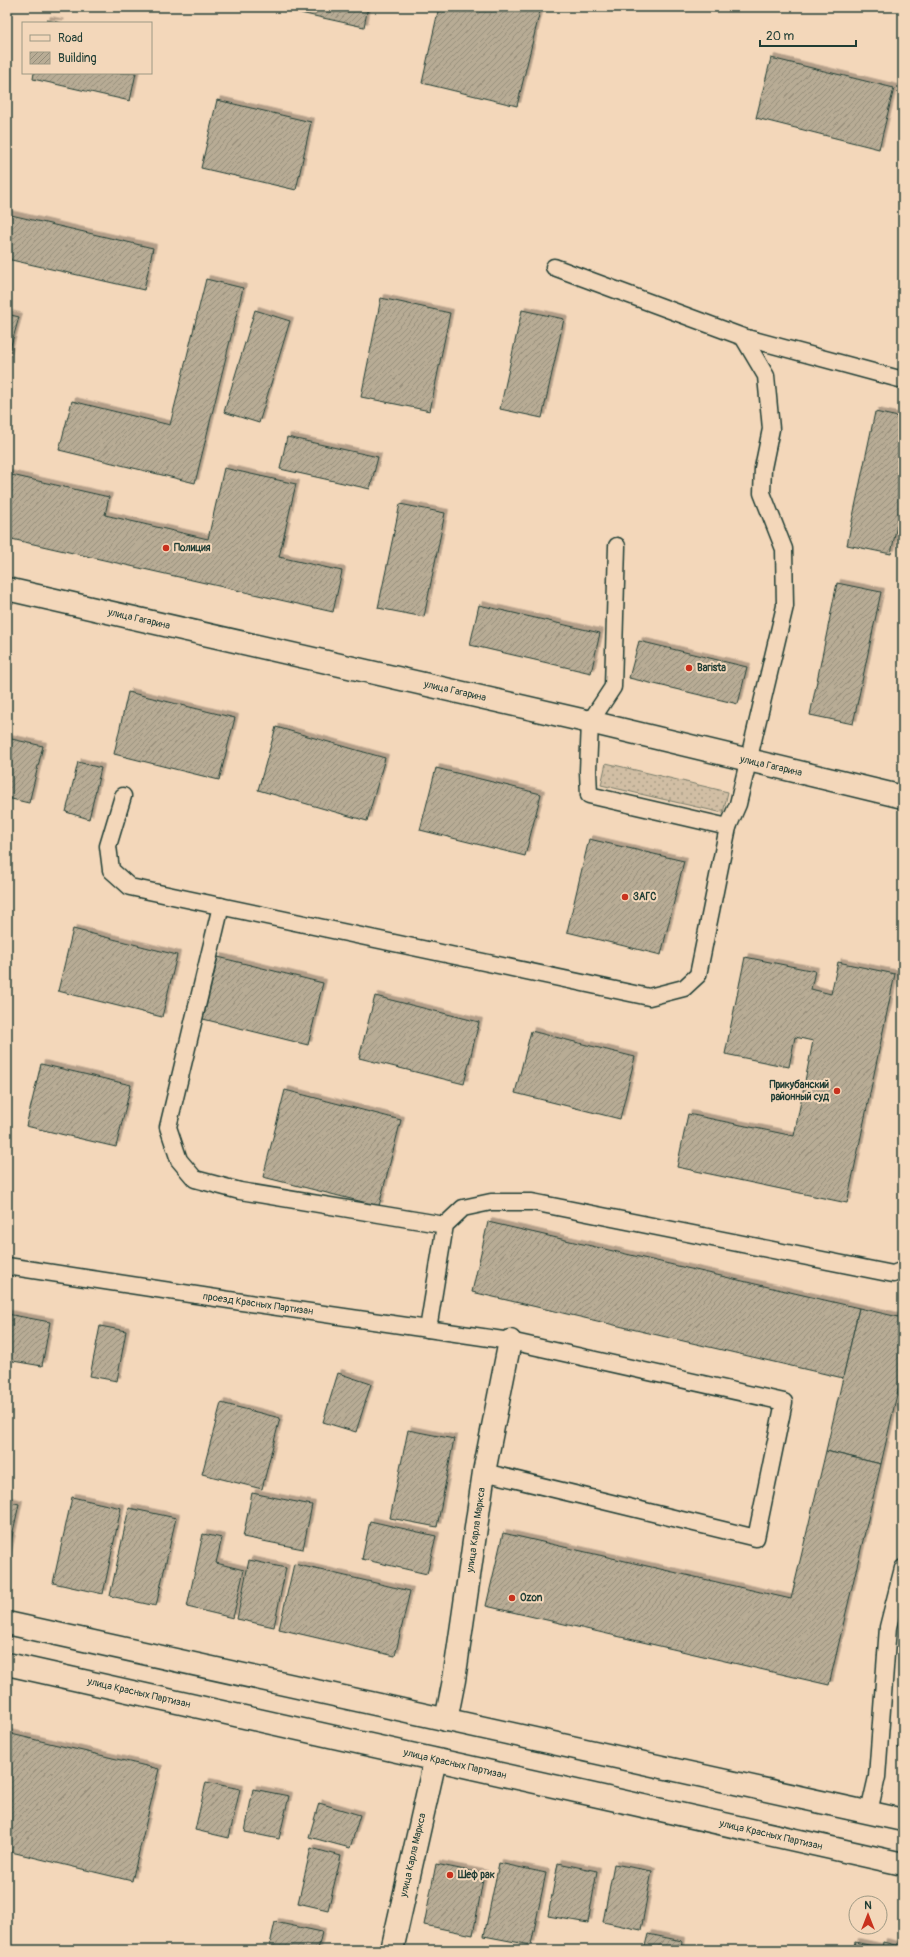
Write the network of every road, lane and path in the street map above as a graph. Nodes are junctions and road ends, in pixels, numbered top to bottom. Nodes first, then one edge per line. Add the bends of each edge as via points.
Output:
1 (554, 268) dead end
2 (743, 338) junction
3 (903, 380) edge
4 (617, 546) dead end
5 (7, 589) edge
6 (590, 722) junction
7 (748, 761) junction
8 (123, 796) dead end
9 (903, 796) edge
10 (728, 827) junction
11 (221, 906) junction
12 (445, 1225) junction
13 (7, 1266) edge
14 (903, 1270) edge
15 (428, 1329) junction
16 (510, 1341) junction
17 (484, 1472) junction
18 (903, 1568) edge
19 (7, 1623) edge
20 (7, 1664) edge
21 (446, 1720) junction
22 (435, 1760) junction
23 (869, 1812) junction
24 (903, 1820) edge
25 (903, 1864) edge
26 (392, 1950) edge

1 - 2 lane
2 - 3 lane
2 - 7 lane via 766,376 771,429 763,468 762,494 784,549 785,606
4 - 6 lane via 613,687
5 - 6 main road, улица Гагарина
6 - 7 main road, улица Гагарина
6 - 10 lane via 589,795
7 - 9 main road, улица Гагарина
7 - 10 lane via 738,804
8 - 11 lane via 108,846 111,870 130,887
10 - 11 lane via 698,975 684,988 649,997
11 - 12 lane via 168,1127 179,1160 195,1180 240,1191
12 - 14 lane via 463,1208 491,1202 532,1202 893,1274
12 - 15 lane
13 - 15 lane, проезд Красных Партизан
15 - 16 lane, проезд Красных Партизан
16 - 17 main road, улица Карла Маркса
16 - 17 lane, проезд Красных Партизан via 784,1402 756,1538
17 - 21 main road, улица Карла Маркса
18 - 23 lane via 888,1627 877,1777
19 - 21 main road
20 - 22 main road, улица Красных Партизан
21 - 23 main road
22 - 25 main road, улица Красных Партизан
22 - 26 main road, улица Карла Маркса
23 - 24 main road

